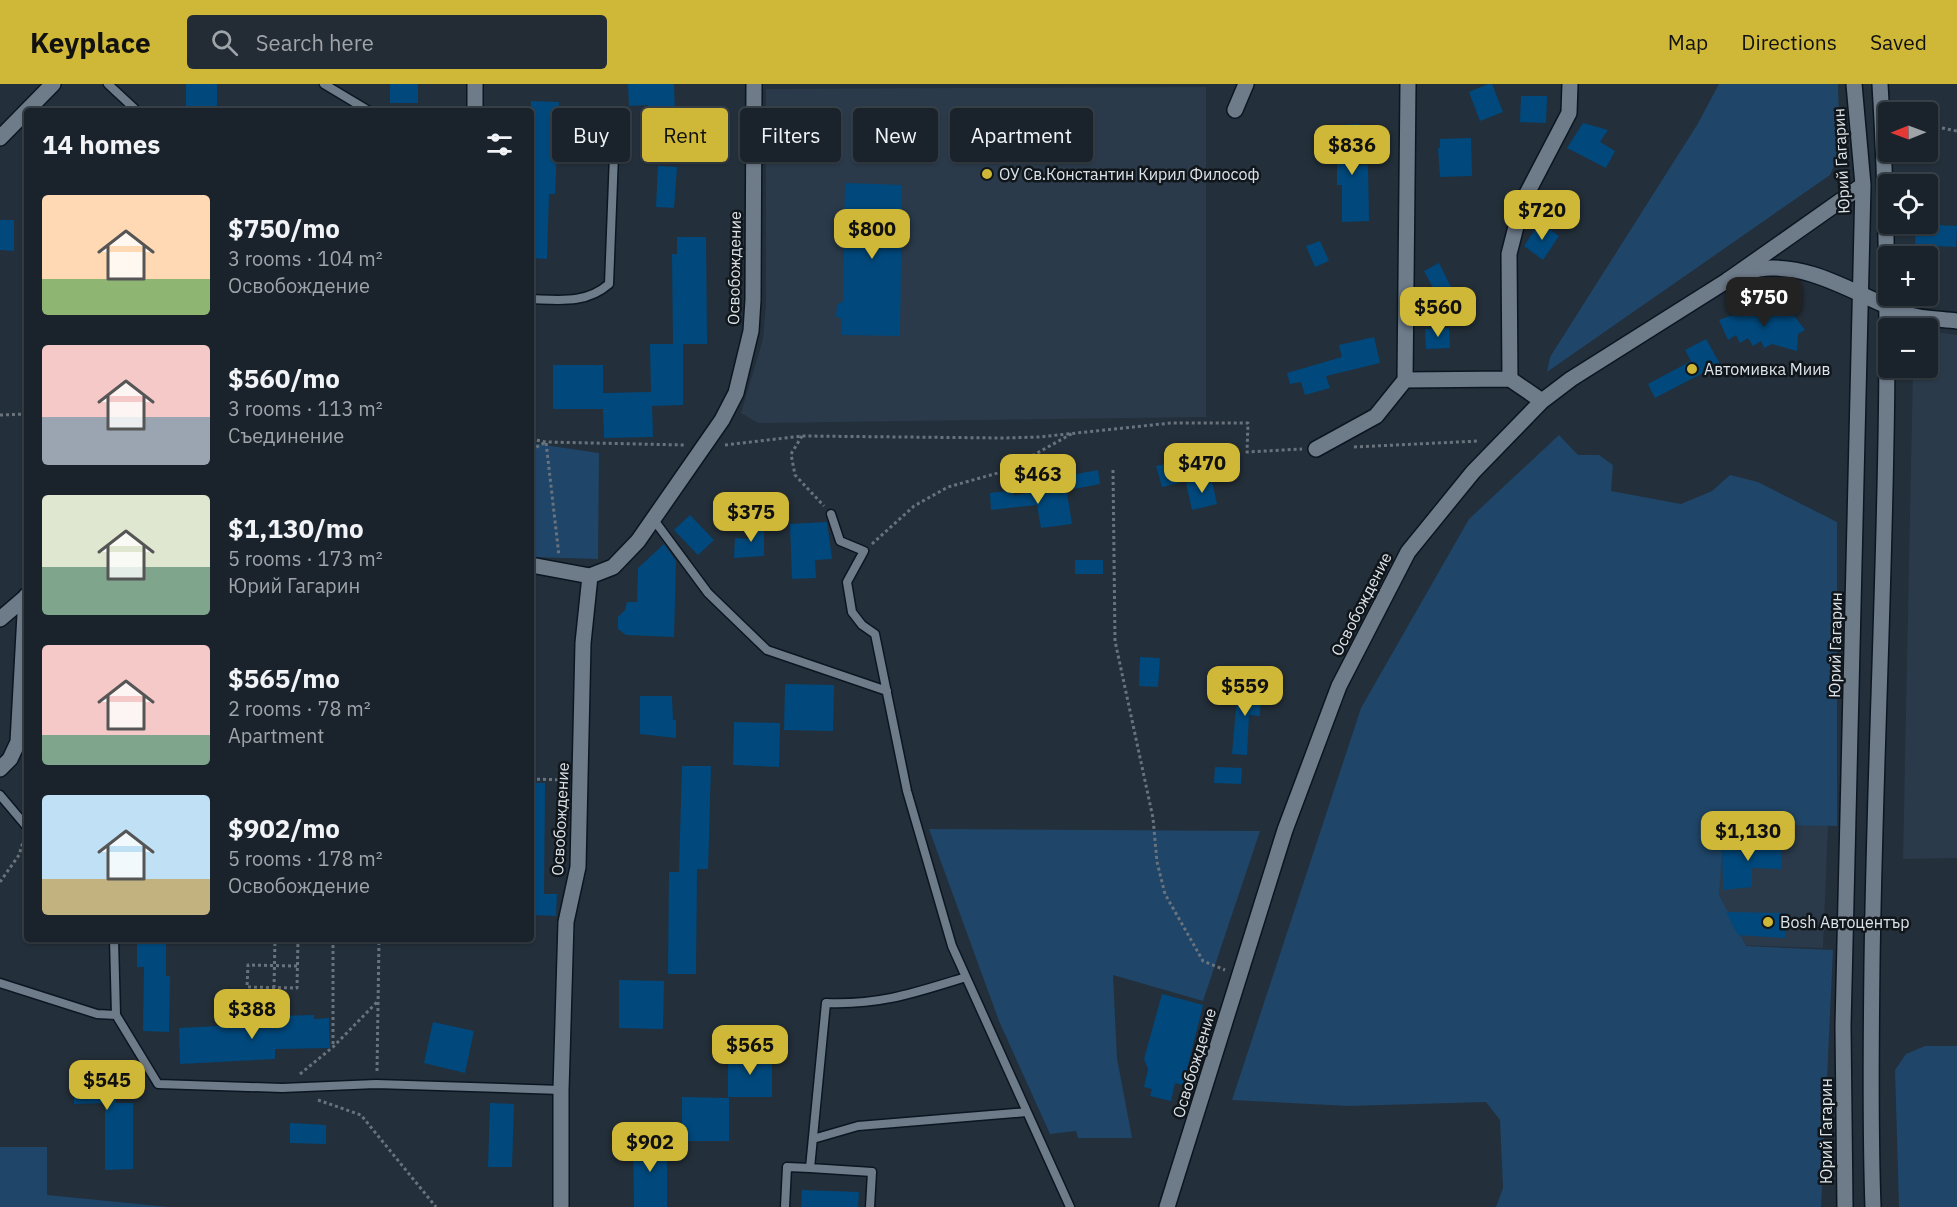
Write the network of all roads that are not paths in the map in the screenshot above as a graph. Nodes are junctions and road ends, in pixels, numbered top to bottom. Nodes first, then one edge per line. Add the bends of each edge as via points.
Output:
1 (53, 84) edge
2 (108, 84) edge
3 (324, 84) edge
4 (475, 84) edge
5 (754, 84) edge
6 (1246, 84) edge
7 (1408, 84) edge
8 (1570, 84) edge
9 (1854, 84) edge
10 (1880, 84) edge
11 (33, 108) edge
12 (134, 108) edge
13 (364, 108) edge
14 (475, 108) edge
15 (1235, 110) dead end
16 (24, 116) edge
17 (0, 138) edge
18 (614, 162) edge
19 (1863, 185) junction
20 (1728, 280) junction
21 (1862, 293) junction
22 (534, 299) edge
23 (1888, 307) junction
24 (1957, 321) edge
25 (1510, 379) junction
26 (1405, 380) junction
27 (1542, 401) junction
28 (1316, 449) road end
29 (831, 514) road end
30 (654, 520) junction
31 (534, 565) edge
32 (590, 576) junction
33 (24, 599) edge
34 (0, 619) edge
35 (24, 645) edge
36 (887, 691) junction
37 (0, 769) edge
38 (0, 795) edge
39 (24, 825) edge
40 (114, 942) edge
41 (966, 977) junction
42 (0, 983) edge
43 (116, 1015) junction
44 (561, 1090) junction
45 (1027, 1112) junction
46 (813, 1139) junction
47 (810, 1168) junction
48 (561, 1207) edge
49 (785, 1207) edge
50 (870, 1207) edge
51 (1070, 1207) edge
52 (1167, 1207) edge
53 (1845, 1207) edge
54 (1873, 1207) edge

1 - 11 street
2 - 12 lane
3 - 13 lane
4 - 14 street
5 - 30 street, Освобождение via 751,331 736,393
6 - 15 street
7 - 26 street
8 - 25 street via 1569,113 1522,203 1509,255
9 - 19 street, Юрий Гагарин
10 - 23 street
16 - 17 street
18 - 22 lane via 609,284 595,296
19 - 20 street
19 - 21 street, Юрий Гагарин
20 - 21 street, Освобождение via 1756,269 1776,268 1809,274
20 - 27 street, Освобождение
21 - 23 street, Освобождение
21 - 53 street, Юрий Гагарин via 1843,1026
23 - 24 street, Освобождение via 1910,315
23 - 54 street via 1874,844 1870,1148
25 - 26 street
25 - 27 street
26 - 28 street via 1376,416
27 - 52 street, Освобождение via 1473,472 1408,552 1339,686 1285,830
29 - 36 lane via 840,541 864,551 847,582 852,612 875,634
30 - 32 street, Освобождение via 613,567
30 - 36 lane via 708,593 767,650
31 - 32 street
32 - 44 street, Освобождение via 583,643 578,867 566,922
33 - 34 street
35 - 37 street via 18,742
36 - 41 lane via 907,791 952,946
38 - 39 lane
40 - 43 lane
41 - 45 lane
41 - 46 lane via 896,998 862,1004 826,1003
42 - 43 lane via 97,1014
43 - 44 lane via 158,1084 282,1088 376,1084
44 - 48 street, Освобождение
45 - 46 lane via 858,1126
45 - 51 lane
46 - 47 lane
47 - 49 lane via 787,1167
47 - 50 lane via 872,1172

